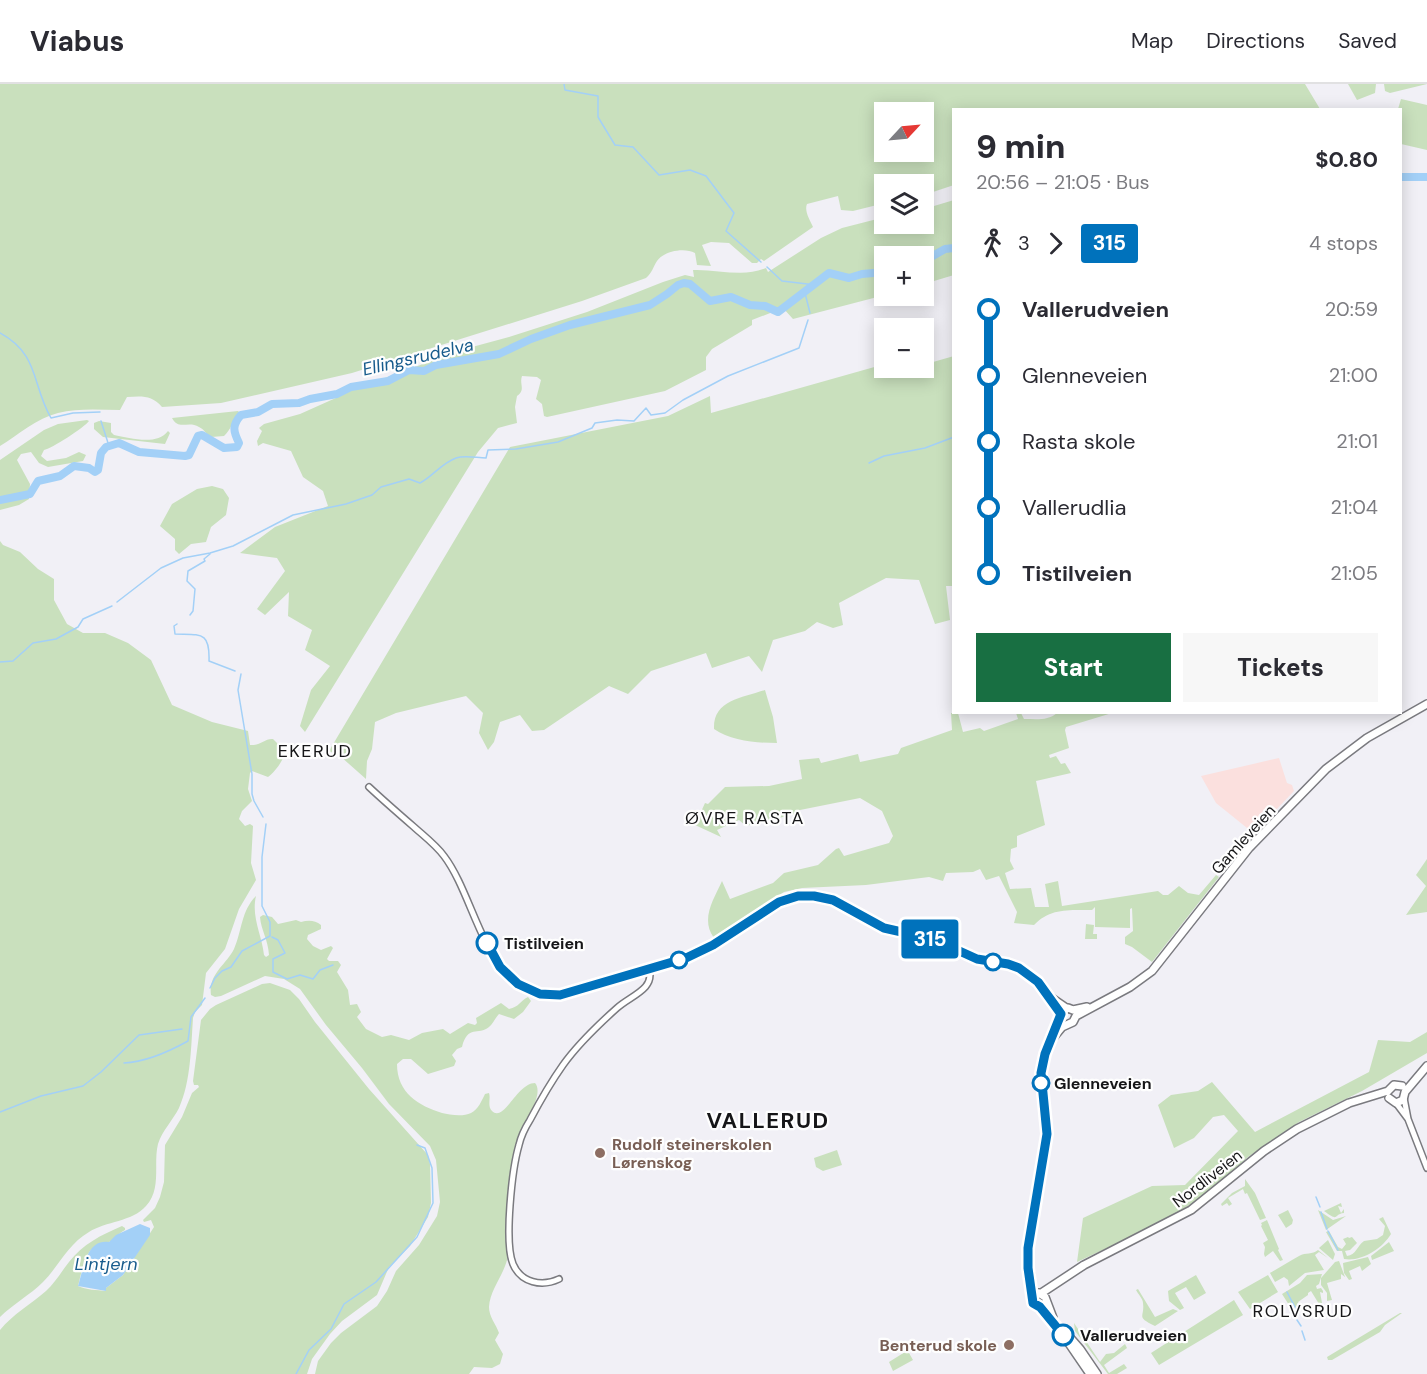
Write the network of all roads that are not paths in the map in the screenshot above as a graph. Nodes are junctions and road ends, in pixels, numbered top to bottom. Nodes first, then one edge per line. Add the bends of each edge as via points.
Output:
1 (1427, 704) edge
2 (369, 788) dead end
3 (649, 970) junction
4 (1049, 995) junction
5 (1072, 1012) junction
6 (1061, 1015) junction
7 (1068, 1023) junction
8 (1052, 1039) junction
9 (1427, 1066) edge
10 (1404, 1092) junction
11 (1391, 1097) junction
12 (1408, 1119) junction
13 (1427, 1168) edge
14 (559, 1280) dead end
15 (1041, 1299) junction
16 (1090, 1374) edge
17 (1097, 1374) edge

1 - 5 main road, Gamleveien via 1367,738 1326,769 1249,848 1156,966 1130,987
2 - 3 street via 443,854 497,962 518,984 540,994 560,995
3 - 4 street via 703,950 783,900 814,896 833,900 884,928 933,939 977,959 1015,966 1034,978
3 - 14 street via 648,985 603,1021 564,1064 519,1144 511,1194 512,1260 520,1274 530,1281 546,1284
4 - 5 street
4 - 6 street
5 - 6 main road, Gamleveien
5 - 7 main road, Gamleveien via 1073,1022
6 - 7 main road
6 - 8 main road, Gamleveien
7 - 8 main road, Gamleveien
8 - 15 main road, Gamleveien via 1041,1073 1047,1139 1028,1248 1030,1276
9 - 10 main road
10 - 11 main road
10 - 11 main road via 1394,1085
10 - 12 street
11 - 12 street
11 - 15 main road, Nordliveien via 1372,1096 1297,1129 1191,1210 1084,1265
12 - 13 street
15 - 16 main road, Gamleveien
15 - 17 main road, Gamleveien

